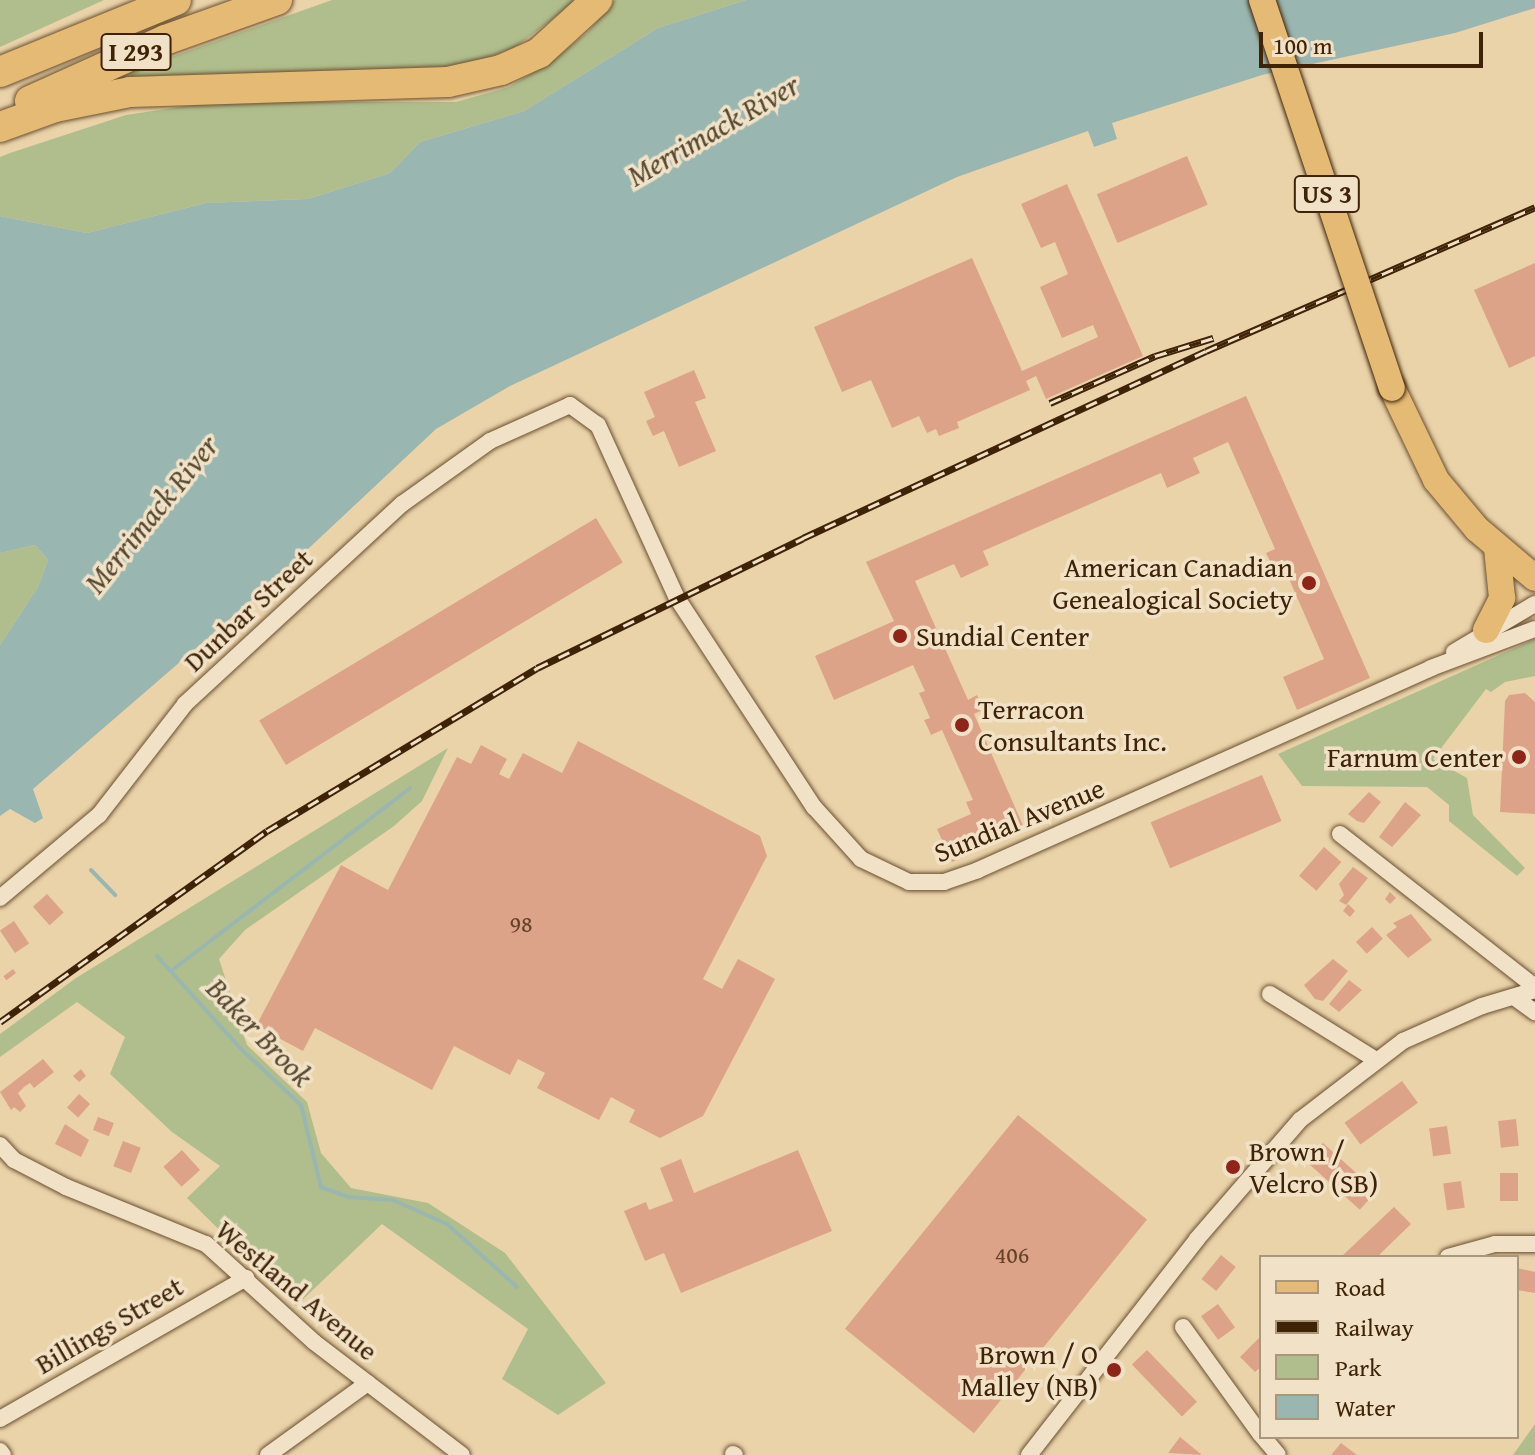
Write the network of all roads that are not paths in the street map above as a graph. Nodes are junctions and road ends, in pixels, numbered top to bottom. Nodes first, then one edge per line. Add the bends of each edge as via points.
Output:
1 (176, 0) edge
2 (277, 0) edge
3 (597, 0) edge
4 (1262, 0) edge
5 (0, 72) edge
6 (0, 117) edge
7 (0, 127) edge
8 (570, 405) joint
9 (1497, 548) junction
10 (1535, 578) edge
11 (1535, 604) edge
12 (1535, 629) edge
13 (1486, 630) junction
14 (1431, 668) junction
15 (1340, 834) dead end
16 (0, 898) edge
17 (1535, 988) edge
18 (1270, 994) dead end
19 (1514, 997) junction
20 (1535, 1012) edge
21 (1376, 1060) junction
22 (0, 1145) edge
23 (14, 1160) junction
24 (0, 1172) edge
25 (1535, 1244) edge
26 (1455, 1255) edge
27 (246, 1278) junction
28 (1183, 1327) dead end
29 (368, 1383) junction
30 (0, 1419) edge
31 (1259, 1427) edge
32 (268, 1455) edge
33 (462, 1455) edge
34 (1029, 1455) edge

1 - 5 highway, I 293
2 - 6 highway, I 293 via 83,74
3 - 7 highway via 539,53 501,70 448,82 130,92 55,107
4 - 9 main road, US 3, bridge via 1392,388 1436,480
8 - 14 street, Sundial Avenue via 598,425 677,598 814,807 847,848 892,877 926,884 961,877
8 - 16 street, Dunbar Street via 490,441 402,504 185,704 99,815
9 - 10 main road, US 3
9 - 13 main road via 1502,598
11 - 13 street, Sundial Avenue
12 - 14 street, Sundial Avenue
13 - 14 street, Sundial Avenue
15 - 17 street
17 - 19 street
18 - 21 street
19 - 20 street
19 - 21 street via 1442,1022
21 - 34 street via 1310,1111 1267,1156
22 - 23 street, Westland Avenue
23 - 24 street
23 - 27 street, Westland Avenue via 206,1244
25 - 26 street via 1495,1244
27 - 29 street, Westland Avenue
27 - 30 street, Billings Street
28 - 31 street
29 - 32 street
29 - 33 street, Westland Avenue

